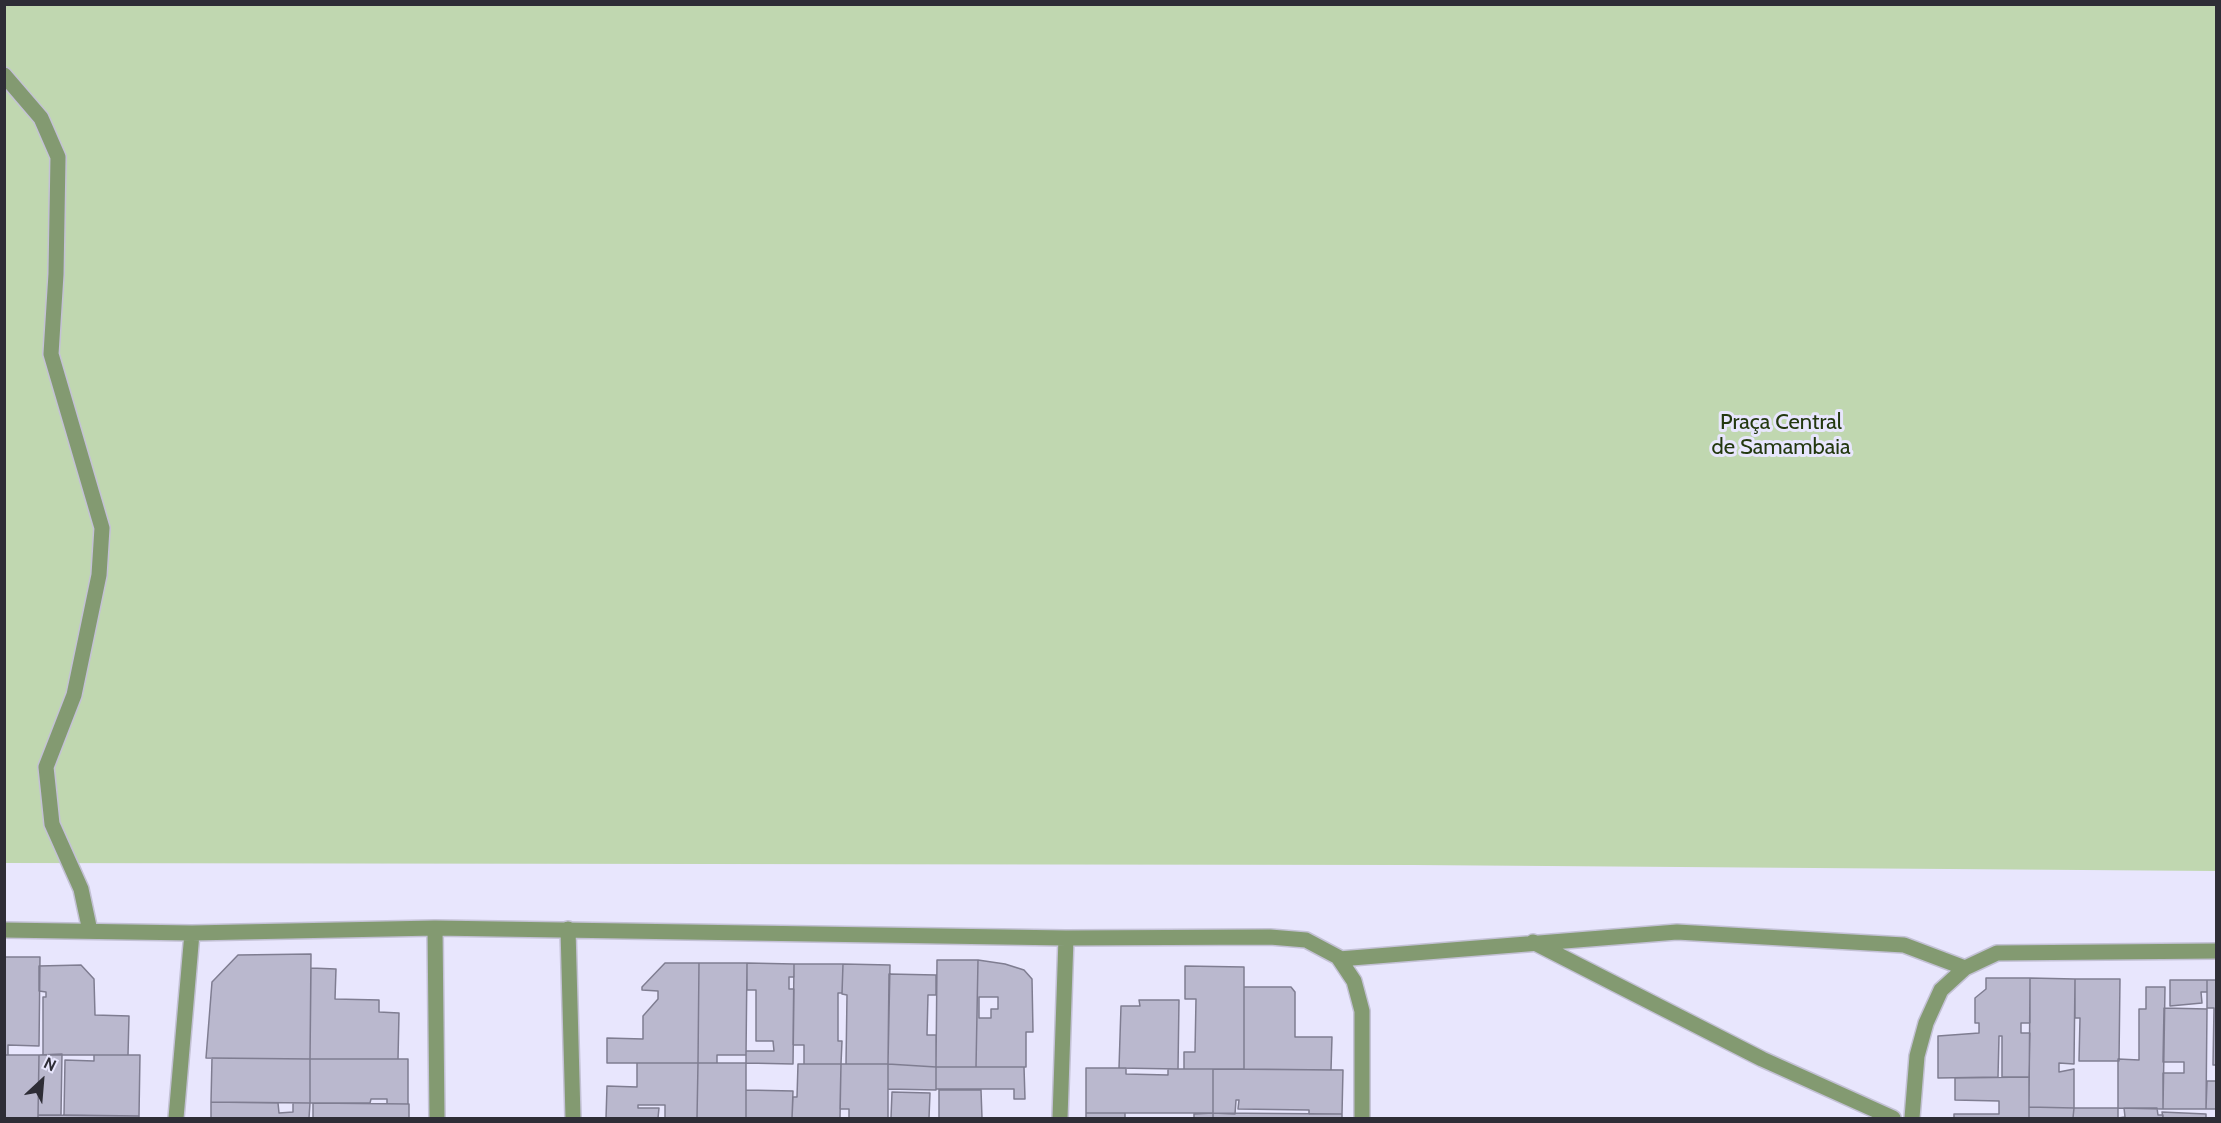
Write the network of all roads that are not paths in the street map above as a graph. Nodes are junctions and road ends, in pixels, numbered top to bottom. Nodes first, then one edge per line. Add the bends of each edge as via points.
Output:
1 (4, 75) edge
2 (435, 928) junction
3 (568, 929) junction
4 (4, 930) edge
5 (90, 931) junction
6 (192, 933) junction
7 (1066, 938) junction
8 (1533, 942) junction
9 (2217, 951) edge
10 (1339, 959) junction
11 (1965, 968) junction
12 (176, 1119) edge
13 (437, 1119) edge
14 (573, 1119) edge
15 (1060, 1119) edge
16 (1362, 1119) edge
17 (1893, 1119) edge
18 (1912, 1119) edge

1 - 5 street via 41,118 58,157 51,354 102,528 99,575 74,695 46,767 52,824 81,889
2 - 3 street
2 - 6 street
2 - 13 street
3 - 7 street
3 - 14 street
4 - 5 street
5 - 6 street
6 - 12 street
7 - 10 street via 1306,940
7 - 15 street
8 - 10 street
8 - 11 street via 1677,932 1904,945
8 - 17 street via 1762,1059
9 - 11 street via 1997,953
10 - 16 street via 1354,981 1362,1011
11 - 18 street via 1941,990 1926,1023 1917,1056

